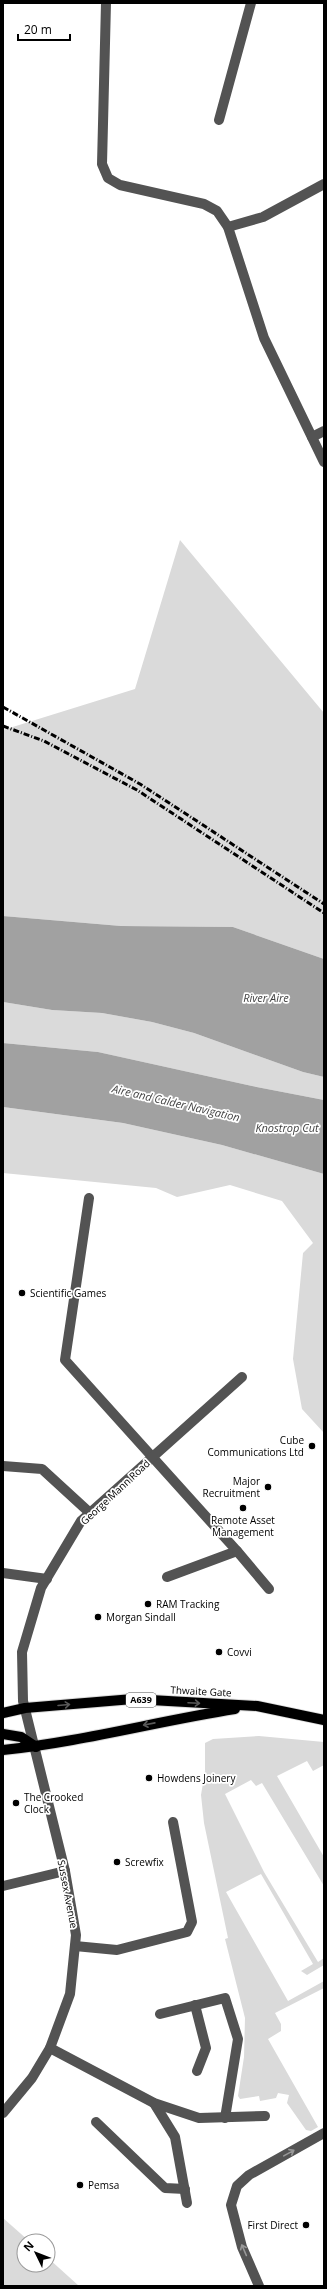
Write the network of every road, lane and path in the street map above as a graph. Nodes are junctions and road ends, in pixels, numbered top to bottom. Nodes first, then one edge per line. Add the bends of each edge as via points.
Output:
1 (106, 3) edge
2 (250, 3) edge
3 (219, 120) dead end
4 (324, 184) edge
5 (228, 227) junction
6 (324, 431) edge
7 (312, 437) junction
8 (324, 462) edge
9 (89, 1198) dead end
10 (242, 1377) dead end
11 (153, 1457) junction
12 (3, 1466) edge
13 (90, 1513) junction
14 (237, 1551) junction
15 (3, 1573) edge
16 (167, 1577) dead end
17 (47, 1579) junction
18 (269, 1589) dead end
19 (257, 1706) junction
20 (25, 1708) junction
21 (3, 1713) edge
22 (324, 1720) edge
23 (3, 1734) edge
24 (36, 1747) junction
25 (3, 1750) edge
26 (173, 1822) dead end
27 (65, 1871) junction
28 (3, 1886) edge
29 (75, 1946) junction
30 (195, 2005) junction
31 (160, 2014) dead end
32 (50, 2048) junction
33 (197, 2071) dead end
34 (154, 2103) junction
35 (3, 2114) edge
36 (264, 2116) dead end
37 (226, 2118) junction
38 (96, 2122) dead end
39 (324, 2133) edge
40 (185, 2190) junction
41 (187, 2203) dead end
42 (259, 2286) edge

1 - 5 street via 102,164 108,178 120,185 204,204 217,211
2 - 3 street
4 - 5 street via 263,217
5 - 7 street via 264,338
6 - 7 street
7 - 8 street
9 - 11 street via 65,1360
10 - 11 street, George Mann Road
11 - 13 street, George Mann Road
11 - 14 street
12 - 13 street via 42,1470
13 - 17 street, George Mann Road via 81,1521
14 - 16 street
14 - 18 street
15 - 17 street
17 - 20 street, George Mann Road via 41,1588 22,1652
20 -> 19 main road, Thwaite Gate / A639 via 133,1700
19 - 22 main road, Thwaite Gate / A639
19 -> 24 main road, Thwaite Gate / A639 via 188,1716
20 - 21 main road, A639
20 - 24 street, Sussex Avenue
23 - 24 main road via 21,1737
24 - 25 main road, A639
24 - 27 street, Sussex Avenue
26 - 29 street via 192,1922 187,1932 117,1950
27 - 28 street
27 - 29 street, Sussex Avenue via 76,1935
29 - 32 street, Sussex Avenue via 70,1994
30 - 31 street
30 - 33 street via 206,2048
30 - 37 street via 225,1998 238,2039
32 - 34 street
32 - 35 street, Sussex Avenue via 32,2078
34 - 37 street via 199,2118
34 - 40 street via 175,2137
36 - 37 street
38 - 40 street via 165,2188
42 -> 39 street via 242,2247 230,2205 237,2186 249,2175
40 - 41 street

